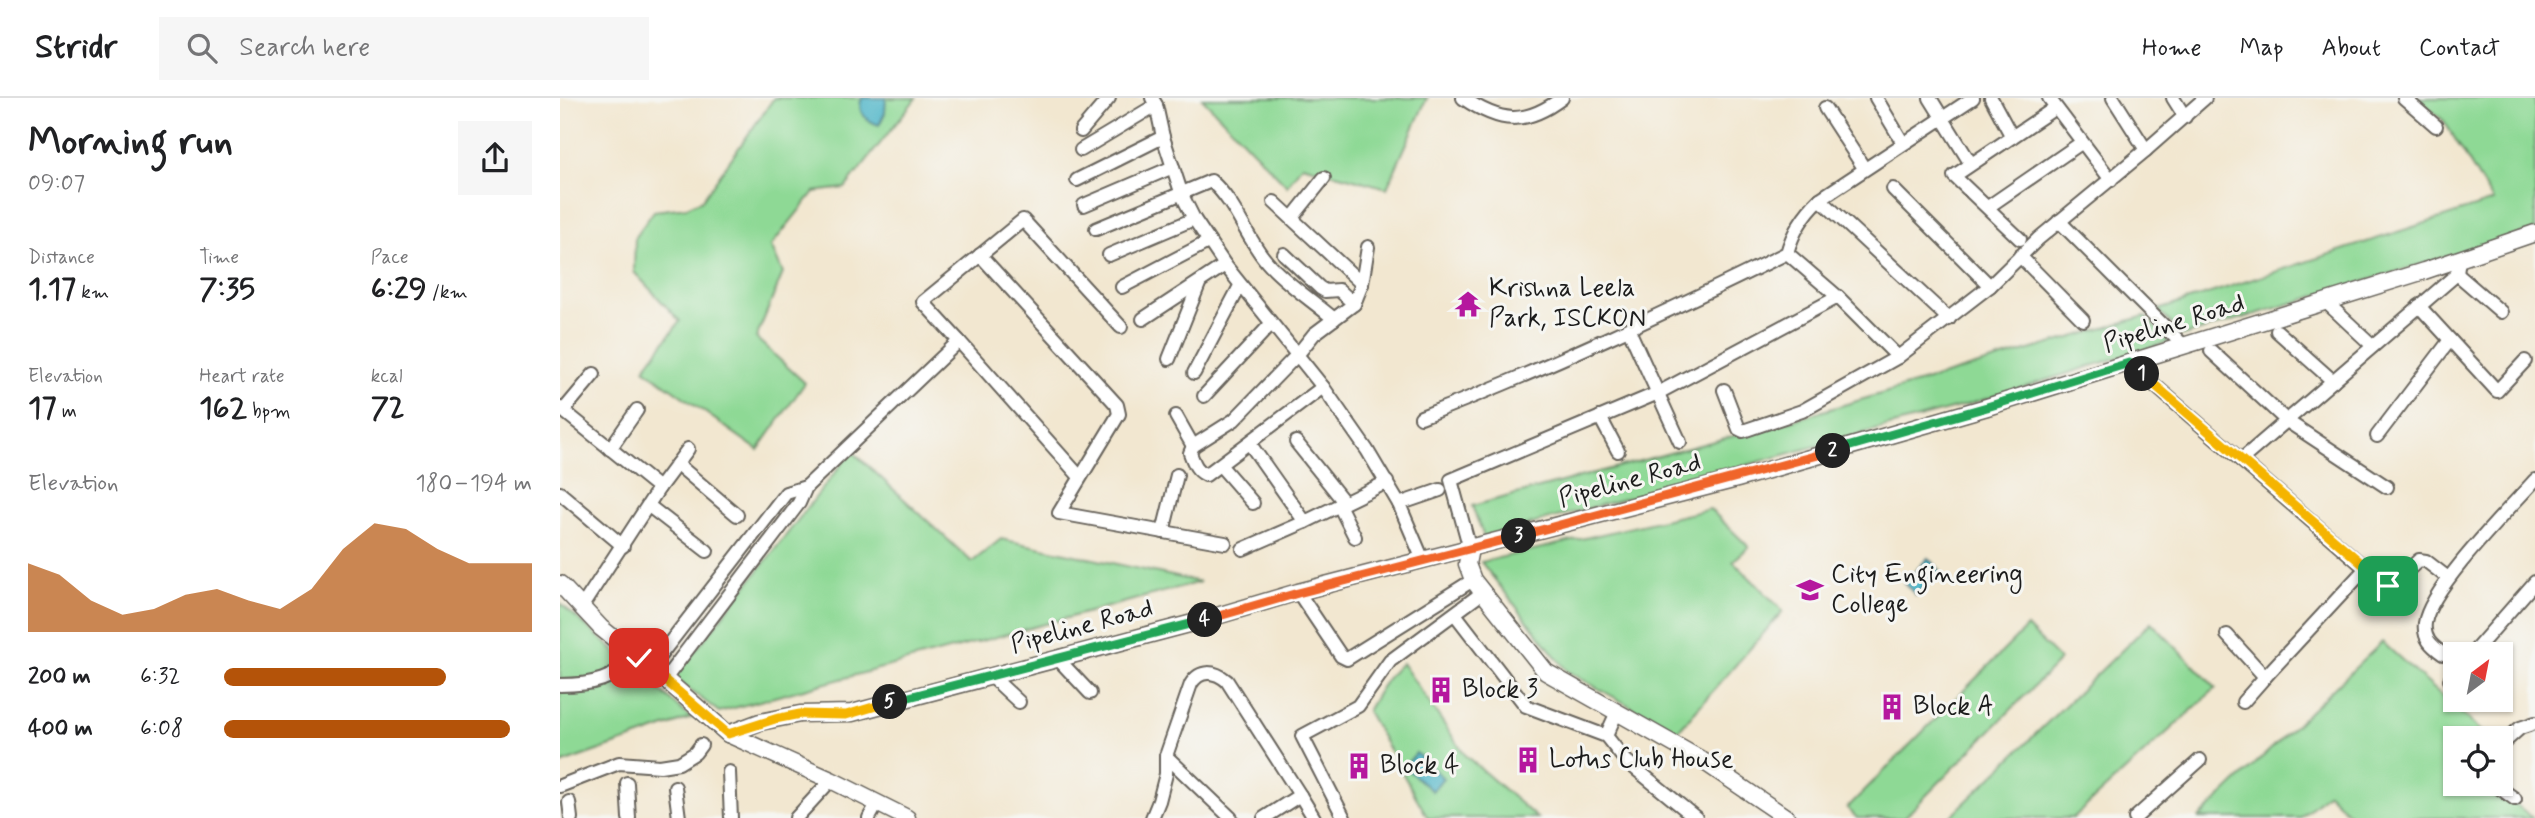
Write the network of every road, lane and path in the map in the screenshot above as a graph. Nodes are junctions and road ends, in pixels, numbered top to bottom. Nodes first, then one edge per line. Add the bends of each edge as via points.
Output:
1 (1109, 98) edge
2 (1463, 98) edge
3 (1562, 98) edge
4 (1876, 98) edge
5 (1930, 98) edge
6 (1973, 98) edge
7 (1991, 98) edge
8 (2113, 98) edge
9 (2173, 98) edge
10 (2205, 98) edge
11 (2403, 98) edge
12 (1154, 102) edge
13 (2052, 103) edge
14 (1825, 108) dead end
15 (2185, 117) junction
16 (1941, 118) junction
17 (2436, 126) dead end
18 (1081, 131) dead end
19 (2012, 136) junction
20 (1163, 137) junction
21 (1903, 143) junction
22 (2081, 143) junction
23 (1081, 150) dead end
24 (2146, 150) junction
25 (1971, 164) junction
26 (1173, 167) junction
27 (1864, 168) junction
28 (1324, 178) dead end
29 (1077, 180) dead end
30 (2110, 180) junction
31 (1893, 189) dead end
32 (1182, 195) junction
33 (1820, 199) junction
34 (1274, 202) dead end
35 (1084, 205) dead end
36 (1987, 207) junction
37 (1292, 218) junction
38 (1194, 219) junction
39 (2059, 221) junction
40 (1096, 229) dead end
41 (2535, 233) edge
42 (2021, 239) dead end
43 (1209, 242) junction
44 (1367, 247) dead end
45 (1787, 253) junction
46 (1284, 254) dead end
47 (980, 255) junction
48 (1109, 255) dead end
49 (2020, 256) junction
50 (1225, 265) junction
51 (2458, 266) junction
52 (1199, 284) junction
53 (1362, 284) junction
54 (1240, 286) junction
55 (1990, 286) junction
56 (1122, 287) dead end
57 (1838, 298) junction
58 (2326, 302) junction
59 (1354, 303) junction
60 (2419, 306) junction
61 (2501, 312) dead end
62 (1143, 319) dead end
63 (1334, 319) junction
64 (1949, 319) junction
65 (2083, 320) dead end
66 (1271, 324) junction
67 (1121, 327) dead end
68 (1629, 330) junction
69 (2277, 331) dead end
70 (2450, 340) junction
71 (959, 341) junction
72 (2184, 346) junction
73 (2373, 346) junction
74 (2211, 351) dead end
75 (1297, 354) junction
76 (1898, 357) junction
77 (1170, 359) dead end
78 (2525, 360) dead end
79 (2129, 363) junction
80 (1194, 373) dead end
81 (594, 374) dead end
82 (2333, 381) junction
83 (1323, 387) junction
84 (1724, 390) dead end
85 (1658, 393) junction
86 (1204, 396) dead end
87 (561, 410) edge
88 (637, 410) dead end
89 (1176, 416) dead end
90 (1421, 417) dead end
91 (1600, 417) junction
92 (2287, 421) junction
93 (2377, 436) dead end
94 (1296, 442) dead end
95 (1680, 442) dead end
96 (1250, 444) junction
97 (1193, 446) junction
98 (610, 449) junction
99 (688, 449) dead end
100 (1618, 451) dead end
101 (2241, 460) junction
102 (677, 464) junction
103 (1220, 465) junction
104 (1177, 475) dead end
105 (1080, 477) junction
106 (2535, 480) edge
107 (1387, 482) junction
108 (806, 487) junction
109 (2387, 487) dead end
110 (660, 488) junction
111 (1440, 490) dead end
112 (560, 493) edge
113 (1253, 503) dead end
114 (1341, 503) junction
115 (1399, 504) junction
116 (649, 506) junction
117 (737, 515) dead end
118 (1304, 522) junction
119 (1163, 532) junction
120 (1355, 537) dead end
121 (1225, 543) dead end
122 (623, 546) junction
123 (1470, 549) junction
124 (1243, 550) dead end
125 (706, 551) dead end
126 (1423, 560) junction
127 (2367, 567) junction
128 (2448, 578) junction
129 (2535, 582) edge
130 (560, 584) edge
131 (1478, 587) junction
132 (1298, 593) junction
133 (581, 608) junction
134 (1455, 614) junction
135 (2227, 635) dead end
136 (2482, 642) edge
137 (2443, 654) dead end
138 (1057, 658) junction
139 (645, 663) junction
140 (991, 676) junction
141 (2266, 677) junction
142 (665, 679) junction
143 (560, 685) edge
144 (1090, 693) dead end
145 (1019, 702) dead end
146 (2244, 702) dead end
147 (1617, 712) junction
148 (2535, 723) edge
149 (728, 734) junction
150 (2513, 734) edge
151 (1606, 736) junction
152 (701, 745) dead end
153 (1166, 756) junction
154 (2200, 760) dead end
155 (729, 772) dead end
156 (831, 780) junction
157 (626, 783) dead end
158 (560, 786) edge
159 (676, 787) dead end
160 (1300, 795) junction
161 (2511, 796) edge
162 (2515, 799) dead end
163 (569, 802) dead end
164 (873, 811) edge
165 (571, 818) edge
166 (629, 818) edge
167 (679, 818) edge
168 (731, 818) edge
169 (796, 818) edge
170 (907, 818) edge
171 (1152, 818) edge
172 (1231, 818) edge
173 (1264, 818) edge
174 (1314, 818) edge
175 (1344, 818) edge
176 (1696, 818) edge
177 (1787, 818) edge
178 (2135, 818) edge

1 - 18 street
2 - 3 street via 1480,110 1511,118 1549,108
4 - 21 street
5 - 16 street
6 - 16 street
7 - 19 street
8 - 24 street
9 - 15 street
10 - 15 street
11 - 17 street
12 - 20 street
12 - 23 street
13 - 19 street
13 - 22 street
14 - 27 street
15 - 24 street
16 - 21 street
16 - 25 street
19 - 25 street
20 - 26 street
20 - 29 street
21 - 27 street
22 - 30 street
22 - 36 street
24 - 30 street
25 - 36 street via 1954,176
26 - 32 street
26 - 35 street
27 - 33 street
28 - 37 street
30 - 39 street
31 - 55 street
32 - 38 street
32 - 40 street
32 - 63 street via 1211,181 1223,192 1268,263
33 - 45 street via 1798,223
33 - 64 street
34 - 37 street
36 - 42 street
37 - 53 street
38 - 43 street
38 - 48 street
39 - 49 street
39 - 72 street
41 - 51 street, Pipeline Road
43 - 50 street
43 - 56 street
44 - 53 street
45 - 57 street
45 - 68 street
46 - 59 street via 1320,288 1339,290
47 - 67 street via 1023,220
47 - 71 street via 923,302
47 - 105 street via 1117,405 1119,414
49 - 55 street
49 - 65 street
50 - 52 street
50 - 54 street
51 - 58 street, Pipeline Road
51 - 60 street
51 - 61 street
52 - 62 street
52 - 77 street
53 - 59 street
54 - 66 street
54 - 80 street
55 - 64 street
57 - 76 street
57 - 85 street
58 - 72 street, Pipeline Road
58 - 73 street
59 - 63 street
60 - 70 street
60 - 73 street
63 - 75 street
64 - 76 street
66 - 75 street
66 - 86 street
68 - 85 street
68 - 90 street
69 - 82 street
70 - 78 street via 2497,391
70 - 93 street
71 - 105 street
71 - 108 street
72 - 79 street, Pipeline Road
73 - 82 street
74 - 92 street
75 - 83 street
75 - 97 street via 1234,420
76 - 84 street via 1802,411 1743,430
79 - 101 street
79 - 123 street, Pipeline Road via 1737,479
81 - 87 street
82 - 92 street
83 - 96 street
83 - 107 street
85 - 91 street
85 - 95 street
87 - 98 street
88 - 98 street
89 - 97 street
91 - 100 street
91 - 123 street via 1451,480
92 - 101 street
92 - 109 street
94 - 114 street
96 - 103 street
96 - 118 street
97 - 103 street via 1190,453 1200,472 1206,475
98 - 110 street
99 - 102 street
101 - 127 street
102 - 110 street
102 - 117 street
103 - 113 street
104 - 119 street
105 - 119 street via 1059,513
106 - 128 street
107 - 114 street
107 - 115 street
108 - 139 street via 786,493
108 - 142 street via 799,503
110 - 116 street
111 - 115 street
112 - 122 street
114 - 118 street
114 - 120 street
115 - 126 street
116 - 122 street
116 - 125 street
118 - 124 street
119 - 121 street
122 - 133 street
123 - 126 street, Pipeline Road
123 - 131 street via 1467,564
126 - 132 street, Pipeline Road
127 - 128 street via 2388,586 2419,560
127 - 141 street
128 - 137 street via 2425,623 2430,645
129 - 136 street
130 - 133 street
131 - 132 street via 1347,659
131 - 134 street
131 - 147 street via 1546,672
132 - 138 street, Pipeline Road
133 - 139 street
134 - 151 street via 1526,706
134 - 175 street via 1390,661 1357,706 1302,736
135 - 141 street
138 - 140 street, Pipeline Road
138 - 144 street
139 - 142 street
139 - 143 street via 613,677
140 - 145 street
140 - 149 street, Pipeline Road via 852,713 800,714
141 - 146 street
142 - 149 street
147 - 151 street
147 - 177 street via 1700,759
148 - 150 street
149 - 156 street
151 - 176 street via 1625,760
152 - 158 street via 679,763 619,763
153 - 160 street via 1191,684 1198,675 1214,673 1227,681
153 - 171 street via 1166,775
153 - 172 street
154 - 178 street
155 - 168 street
156 - 164 street
156 - 169 street
157 - 166 street
159 - 167 street
160 - 173 street
160 - 174 street
161 - 162 street
163 - 165 street
164 - 170 street

